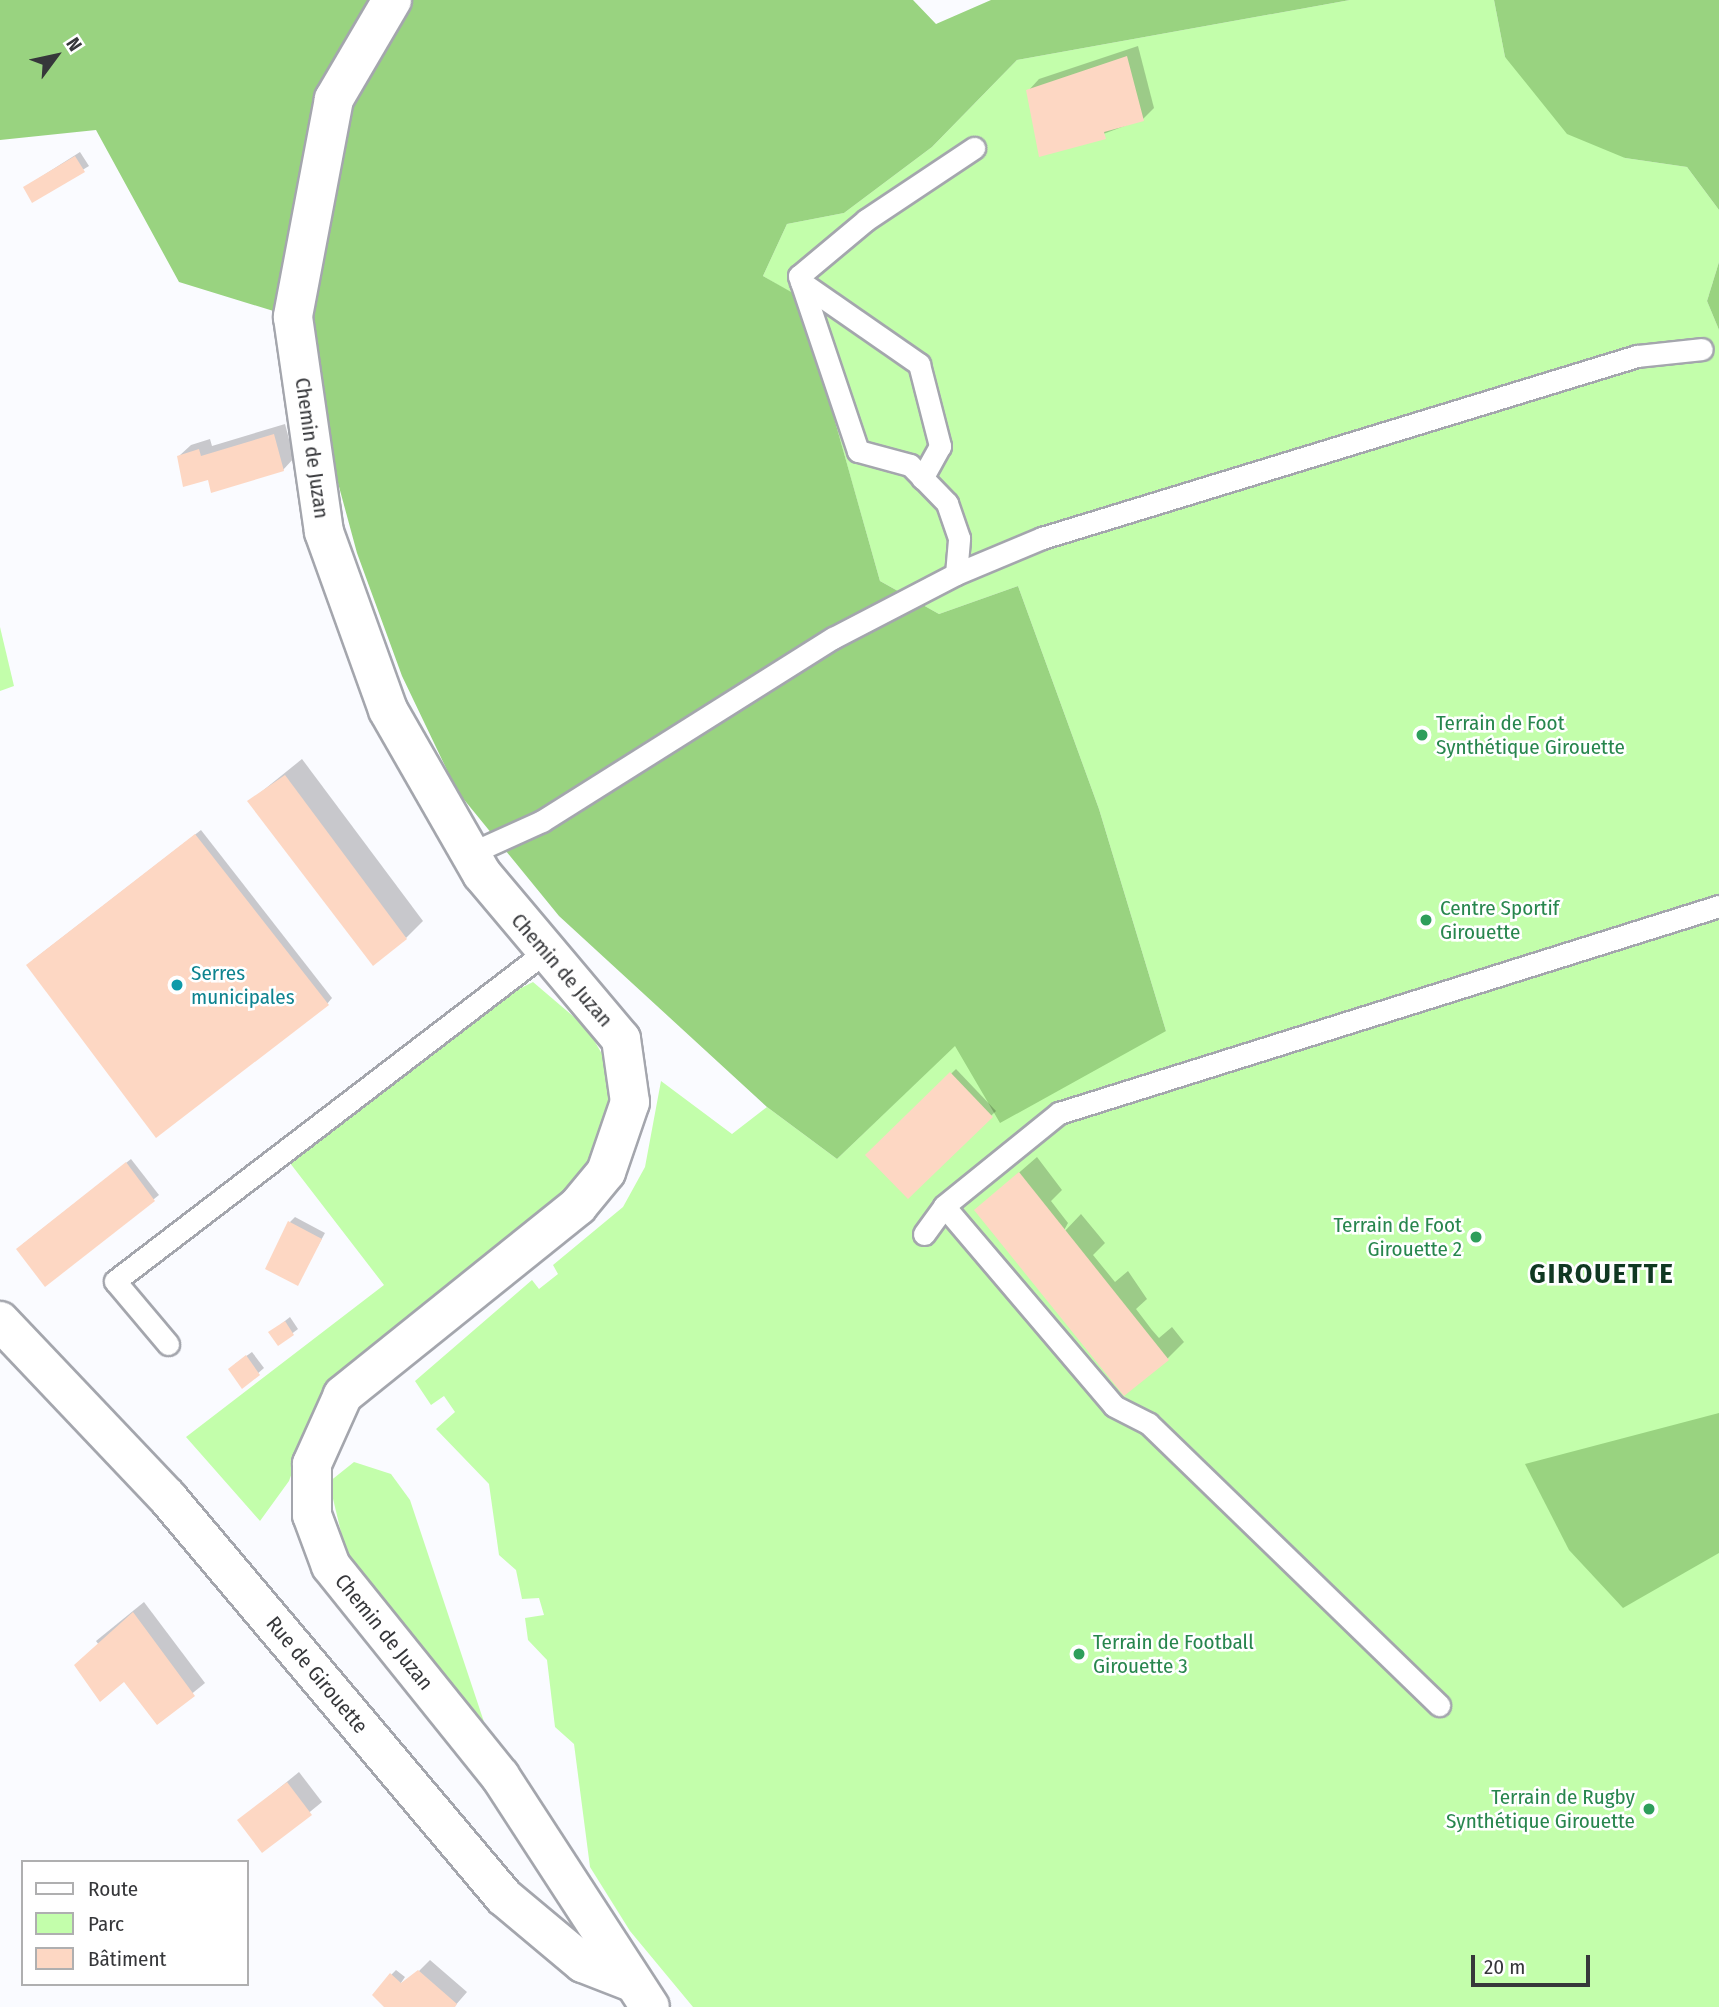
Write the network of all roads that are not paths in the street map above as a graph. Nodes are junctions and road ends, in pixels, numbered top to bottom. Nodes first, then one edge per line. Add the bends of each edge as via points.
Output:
1 (392, 0) edge
2 (974, 148) dead end
3 (801, 282) junction
4 (1702, 349) dead end
5 (922, 478) junction
6 (956, 574) junction
7 (469, 853) junction
8 (1719, 906) edge
9 (545, 952) junction
10 (944, 1206) junction
11 (924, 1234) dead end
12 (0, 1321) edge
13 (168, 1344) dead end
14 (1438, 1705) dead end
15 (639, 1994) edge

1 - 7 street, Chemin de Juzan via 334,99 293,317 324,532 346,603 388,710
2 - 3 lane via 866,220 799,276
3 - 5 lane via 858,451 910,465
3 - 5 lane via 919,364 940,446
4 - 6 lane via 1637,356 1042,538
5 - 6 lane via 947,503 959,538
6 - 7 lane via 833,638 542,821
7 - 9 street, Chemin de Juzan
8 - 10 lane via 1059,1113
9 - 13 lane via 116,1282
9 - 15 street, Chemin de Juzan via 621,1039 630,1102 619,1142 578,1206 343,1395 313,1464 312,1515 331,1566 500,1776
10 - 11 lane
10 - 14 lane via 1114,1406 1149,1424
12 - 15 street, Rue de Girouette via 167,1497 504,1897 583,1963

